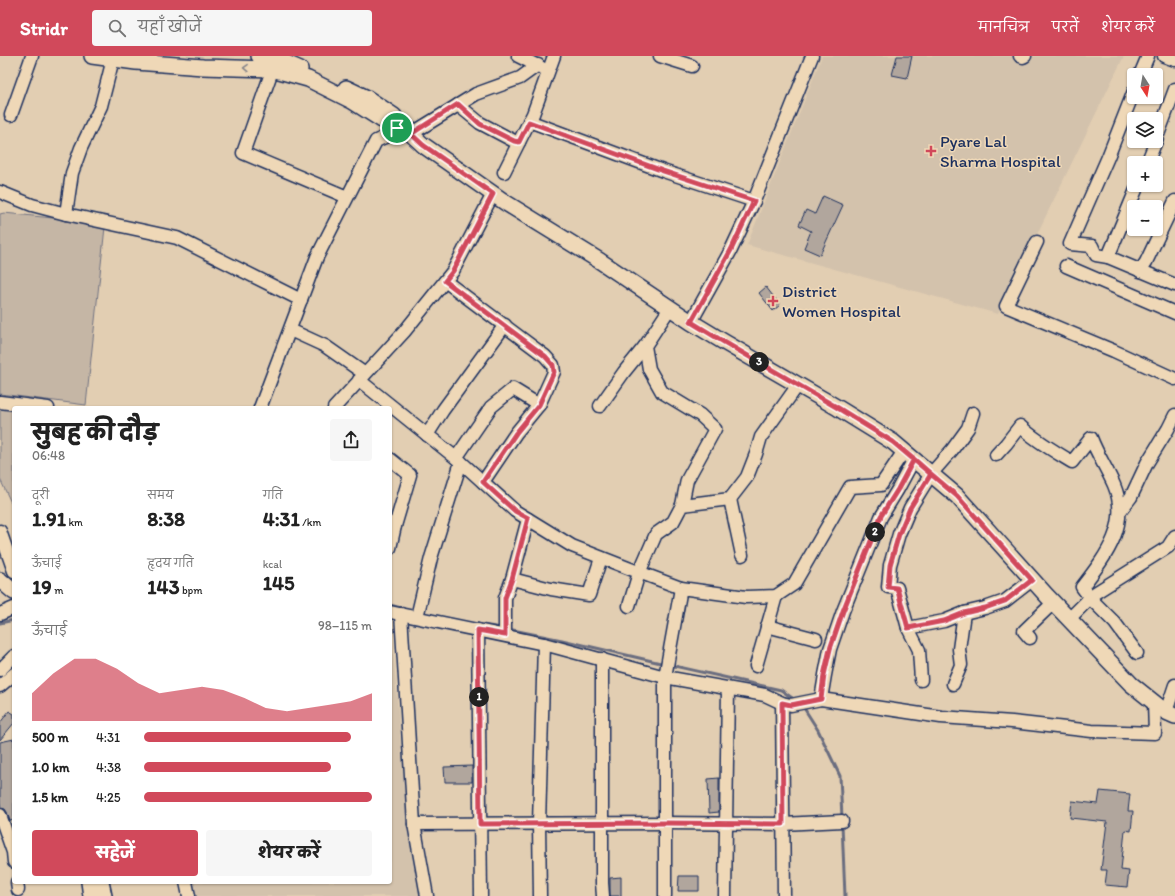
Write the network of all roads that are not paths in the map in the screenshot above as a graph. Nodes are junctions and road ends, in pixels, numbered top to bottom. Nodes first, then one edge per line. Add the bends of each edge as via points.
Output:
1 (32, 56) edge
2 (92, 56) edge
3 (259, 56) edge
4 (554, 56) edge
5 (660, 56) edge
6 (812, 56) edge
7 (1020, 56) edge
8 (1025, 56) edge
9 (1148, 56) edge
10 (1164, 56) edge
11 (113, 59) junction
12 (1175, 60) edge
13 (532, 62) edge
14 (274, 64) junction
15 (692, 66) dead end
16 (1143, 68) edge
17 (1175, 89) edge
18 (458, 104) junction
19 (1129, 104) edge
20 (11, 115) dead end
21 (1163, 121) edge
22 (529, 122) junction
23 (403, 129) junction
24 (519, 142) junction
25 (504, 172) dead end
26 (0, 192) edge
27 (1135, 192) edge
28 (493, 194) junction
29 (347, 197) junction
30 (754, 201) junction
31 (1175, 201) edge
32 (66, 214) junction
33 (1037, 242) dead end
34 (1108, 257) junction
35 (1066, 266) dead end
36 (1140, 271) junction
37 (445, 281) junction
38 (1175, 285) edge
39 (301, 300) junction
40 (670, 308) junction
41 (1175, 313) edge
42 (691, 322) junction
43 (505, 325) junction
44 (290, 330) junction
45 (645, 346) junction
46 (362, 377) junction
47 (1175, 378) edge
48 (798, 385) junction
49 (0, 402) edge
50 (539, 405) junction
51 (32, 406) edge
52 (261, 406) edge
53 (336, 406) edge
54 (600, 406) dead end
55 (973, 413) dead end
56 (1175, 415) edge
57 (427, 434) junction
58 (909, 455) junction
59 (996, 455) dead end
60 (458, 460) junction
61 (392, 461) edge
62 (931, 474) junction
63 (483, 482) junction
64 (730, 499) junction
65 (682, 505) junction
66 (1121, 510) junction
67 (528, 518) junction
68 (393, 525) edge
69 (0, 531) edge
70 (1175, 536) edge
71 (1171, 549) edge
72 (742, 555) dead end
73 (601, 558) junction
74 (12, 565) edge
75 (639, 572) junction
76 (512, 579) junction
77 (0, 580) edge
78 (1032, 580) junction
79 (681, 588) junction
80 (12, 590) edge
81 (0, 593) edge
82 (776, 596) junction
83 (1090, 598) junction
84 (12, 602) edge
85 (1053, 603) junction
86 (629, 606) dead end
87 (12, 609) edge
88 (396, 613) edge
89 (418, 613) junction
90 (964, 613) junction
91 (0, 614) edge
92 (1069, 620) junction
93 (767, 626) junction
94 (908, 628) junction
95 (478, 630) junction
96 (505, 635) junction
97 (1030, 638) dead end
98 (816, 639) dead end
99 (544, 644) junction
100 (1137, 653) dead end
101 (12, 658) edge
102 (602, 659) junction
103 (756, 666) dead end
104 (0, 670) edge
105 (12, 676) edge
106 (665, 677) junction
107 (921, 680) dead end
108 (953, 684) dead end
109 (1175, 685) edge
110 (0, 686) edge
111 (728, 688) junction
112 (816, 700) junction
113 (1154, 702) junction
114 (787, 704) junction
115 (1171, 714) edge
116 (0, 815) edge
117 (842, 820) dead end
118 (602, 823) junction
119 (665, 823) junction
120 (414, 824) junction
121 (480, 824) junction
122 (540, 824) junction
123 (727, 824) junction
124 (783, 824) junction
125 (12, 849) edge
126 (89, 884) edge
127 (102, 884) edge
128 (186, 884) edge
129 (91, 896) edge
130 (104, 896) edge
131 (189, 896) edge
132 (427, 896) edge
133 (481, 896) edge
134 (540, 896) edge
135 (603, 896) edge
136 (665, 896) edge
137 (725, 896) edge
138 (784, 896) edge

1 - 20 street
2 - 11 main road
3 - 14 main road
4 - 13 street
5 - 15 street
6 - 30 street
7 - 8 street
9 - 16 street
10 - 12 street
14 -> 11 main road via 202,67
11 - 32 street via 101,106 72,173
13 - 18 street via 520,78 476,94
13 - 22 street via 533,114
14 - 23 main road via 352,101 385,122
14 - 29 street via 243,153
17 - 21 street
18 - 23 street
18 - 24 street via 480,124
19 - 34 street via 1070,244 1092,246 1096,255
22 - 24 street
22 - 30 street
23 - 28 main road
23 - 29 street via 376,141
24 - 25 street
26 - 32 street via 32,205
27 - 34 street
28 - 37 street via 453,271
28 - 40 main road via 600,260
29 - 39 street via 317,257
30 - 42 street via 731,250
31 - 36 street
32 - 39 street via 177,238
33 - 47 street via 1006,306
34 - 36 street
35 - 41 street
36 - 38 street
37 - 43 street
37 - 46 street via 404,332
39 - 44 street
40 - 42 main road
40 - 45 street
42 - 48 main road
43 - 50 street via 553,365 554,372
43 - 57 street
44 - 46 street via 325,346
44 - 52 street
45 - 54 street
45 - 65 street via 649,369 662,392 700,415 715,429 687,480
46 - 53 street
46 - 57 street
48 - 58 main road via 893,442
48 - 64 street via 761,437 747,477
49 - 51 street
50 - 60 street via 513,389 492,407
50 - 63 street via 516,433
55 - 62 street via 968,428
56 - 66 street via 1131,497
57 - 60 street
58 - 62 main road
58 - 82 street via 881,485 850,487 794,584
58 - 112 street via 898,489 881,516 843,611
59 - 66 street via 1020,426 1048,448 1072,462 1091,438 1114,486
60 - 63 street
60 - 89 street
61 - 68 street via 410,475
62 - 78 main road via 957,496
62 - 94 street via 910,508 890,565 888,587 897,588
63 - 67 street via 515,511
64 - 65 street
64 - 72 street
65 - 75 street via 673,522 656,534
66 - 83 street via 1115,536 1082,587
67 - 73 street via 572,546
67 - 76 street
69 - 74 street
70 - 71 street
71 - 83 street
73 - 75 street
73 - 76 street via 589,595
75 - 79 street
75 - 86 street
76 - 96 street via 505,598
77 - 80 main road
78 - 85 main road
78 - 90 street via 1005,601
79 - 82 street via 746,597
79 - 106 street
81 - 84 main road
82 - 93 street
83 - 92 street
83 - 100 street via 1115,622
85 - 92 main road
85 - 97 street via 1024,631
87 - 91 street
88 - 89 street
88 - 120 street
89 - 95 street
90 - 94 street via 944,621
90 - 108 street via 959,649 961,665
92 - 113 main road via 1131,684
93 - 98 street
93 - 103 street
94 - 107 street via 919,650
95 - 96 street
95 - 121 street
96 - 99 street
99 - 102 street
99 - 122 street
101 - 104 street
102 - 106 street
102 - 118 street
105 - 110 street
106 - 111 street
106 - 119 street
109 - 115 street
111 - 114 street via 766,696
111 - 123 street
112 - 113 street via 941,717 1092,731 1155,733
112 - 114 street
113 - 115 main road
114 - 124 street
116 - 125 street
117 - 124 street
118 - 119 street
118 - 122 street
118 - 135 street
119 - 123 street
119 - 136 street
120 - 121 street
120 - 132 street
121 - 122 street
121 - 133 street
122 - 134 street
123 - 124 street
123 - 137 street
124 - 138 street
126 - 129 main road
127 - 130 main road
128 - 131 street

